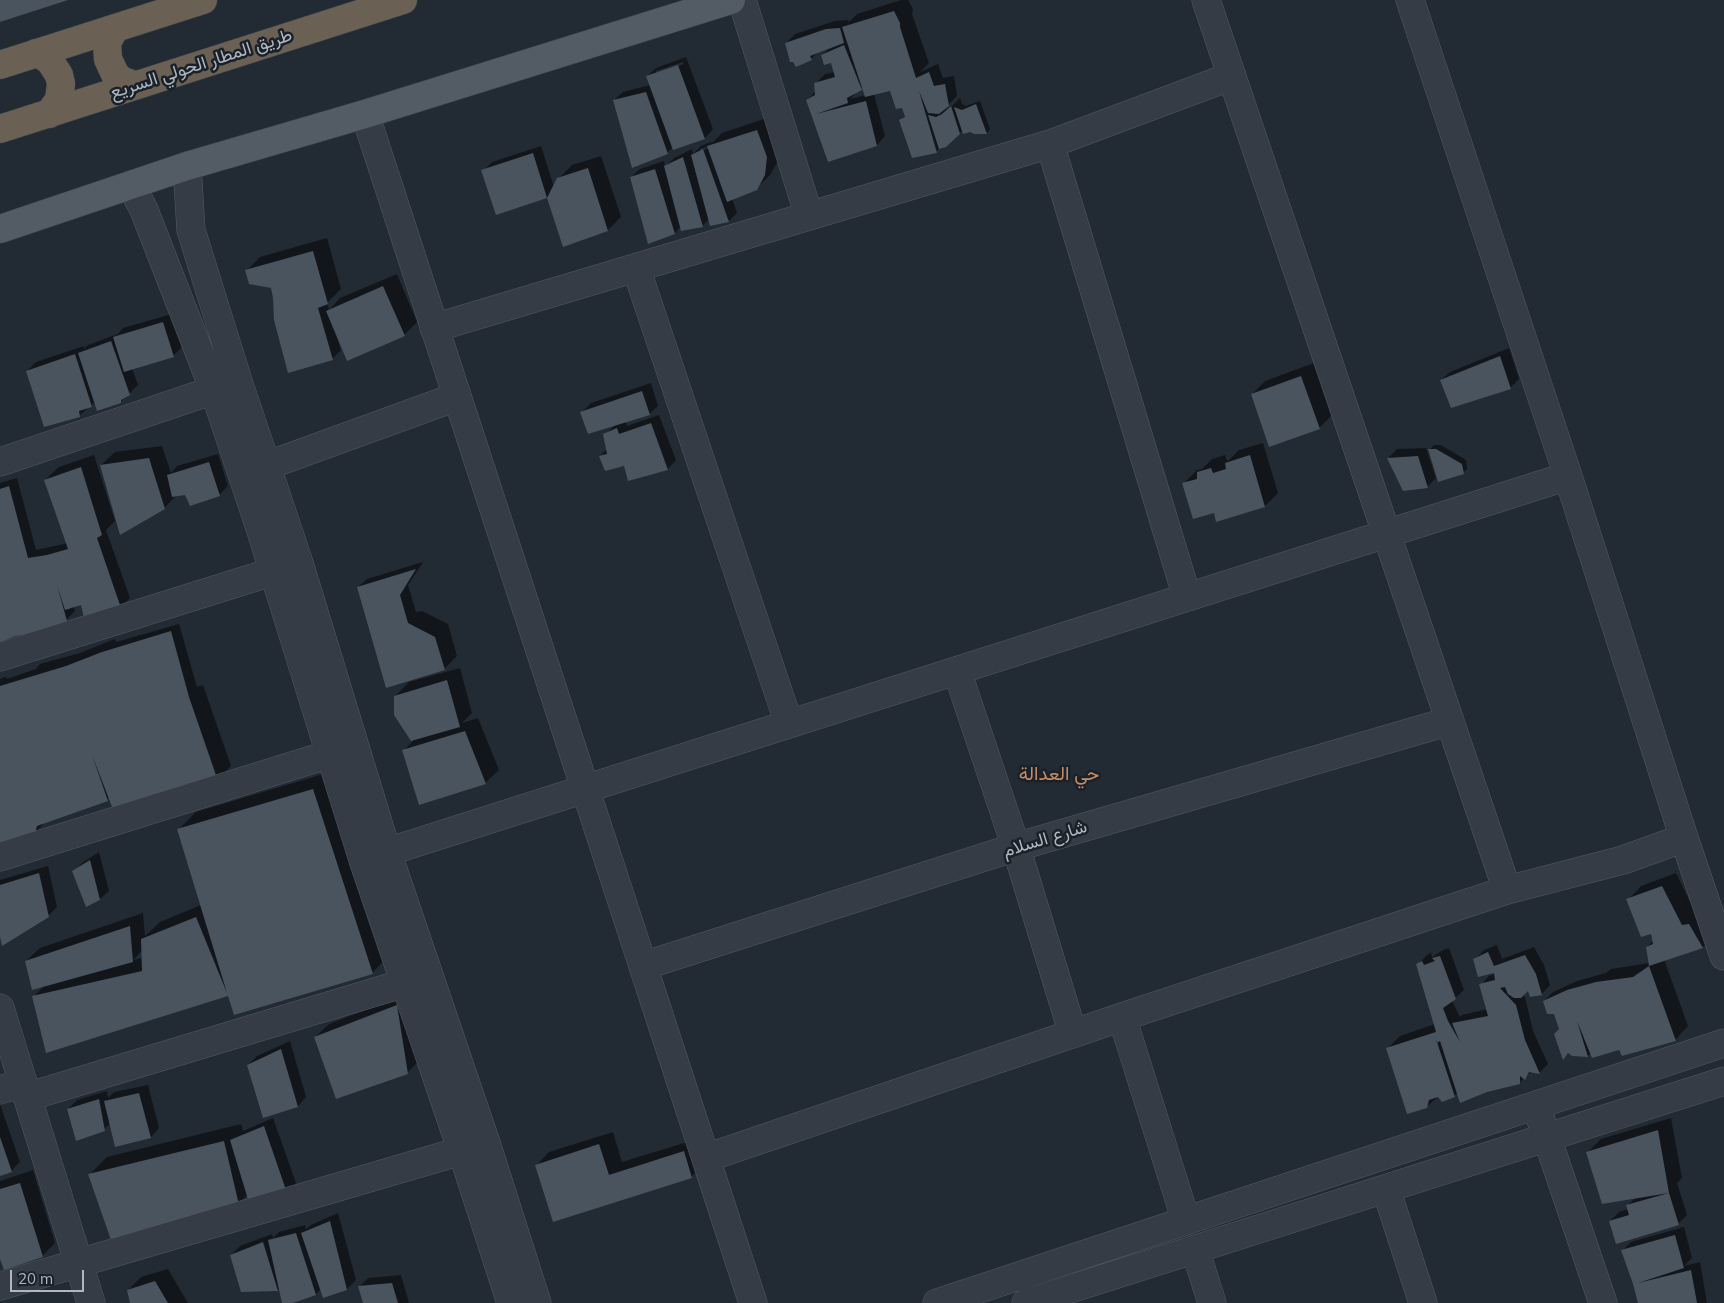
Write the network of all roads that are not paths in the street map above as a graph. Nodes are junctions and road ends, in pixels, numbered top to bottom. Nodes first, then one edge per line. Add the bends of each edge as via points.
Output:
1 (203, 0) edge
2 (403, 0) edge
3 (731, 0) edge
4 (742, 0) edge
5 (1206, 0) edge
6 (1410, 0) edge
7 (115, 28) junction
8 (36, 53) junction
9 (0, 65) edge
10 (1232, 76) junction
11 (134, 85) junction
12 (49, 114) junction
13 (365, 114) junction
14 (0, 130) edge
15 (1050, 144) junction
16 (187, 166) junction
17 (131, 185) junction
18 (809, 216) junction
19 (0, 229) edge
20 (191, 230) junction
21 (157, 244) junction
22 (636, 268) junction
23 (434, 328) junction
24 (214, 390) junction
25 (456, 397) junction
26 (0, 462) edge
27 (266, 466) junction
28 (1568, 476) junction
29 (272, 524) junction
30 (1387, 534) junction
31 (275, 572) junction
32 (1187, 597) junction
33 (0, 657) edge
34 (957, 671) junction
35 (1450, 721) junction
36 (789, 724) junction
37 (330, 754) junction
38 (585, 789) junction
39 (1684, 838) junction
40 (1016, 847) junction
41 (387, 852) junction
42 (0, 858) edge
43 (1507, 890) junction
44 (1724, 956) edge
45 (643, 966) junction
46 (405, 983) junction
47 (0, 1008) edge
48 (1122, 1017) junction
49 (1073, 1034) junction
50 (1724, 1043) edge
51 (1724, 1081) edge
52 (16, 1090) edge
53 (1535, 1105) junction
54 (1547, 1138) junction
55 (474, 1147) junction
56 (706, 1158) junction
57 (1386, 1189) junction
58 (1186, 1221) junction
59 (1195, 1249) junction
60 (78, 1263) junction
61 (0, 1286) edge
62 (91, 1303) edge
63 (511, 1303) edge
64 (537, 1303) edge
65 (753, 1303) edge
66 (936, 1303) edge
67 (1026, 1303) edge
68 (1212, 1303) edge
69 (1422, 1303) edge
70 (1603, 1303) edge

1 - 7 highway
2 - 11 highway, طريق المطار الحولي السريع
3 - 13 main road
4 - 18 street
5 - 10 street
6 - 28 street
7 - 8 highway
7 - 11 highway via 107,43 108,59 115,74
8 - 9 highway
8 - 12 highway via 50,61 61,84 59,100
10 - 15 street
10 - 30 street
11 - 12 highway, طريق المطار الحولي السريع
12 - 14 highway, طريق المطار الحولي السريع
13 - 16 main road
13 - 23 street
15 - 18 street
15 - 32 street
16 - 17 main road
16 - 20 street
17 - 19 main road
17 - 21 street
18 - 22 street
20 - 21 street via 171,229
20 - 27 street
21 - 24 street
22 - 23 street
22 - 36 street
23 - 25 street
24 - 26 street
24 - 29 street
25 - 27 street
25 - 38 street
27 - 29 street
28 - 30 street
28 - 39 street
29 - 31 street
29 - 41 street
30 - 32 street
30 - 35 street
31 - 33 street
31 - 37 street
32 - 34 street
34 - 36 street
34 - 40 street
35 - 40 street, شارع السلام
35 - 43 street
36 - 38 street
37 - 42 street
37 - 46 street
38 - 41 street
38 - 45 street
39 - 43 street via 1623,860
39 - 44 street
40 - 45 street, شارع السلام
40 - 49 street
41 - 55 street
43 - 48 street
45 - 56 street
46 - 52 street
46 - 55 street
47 - 52 street
48 - 49 street
48 - 58 street
49 - 56 street
50 - 53 street
51 - 54 street
52 - 60 street
53 - 54 street
53 - 58 street
54 - 57 street
54 - 70 street
55 - 60 street
55 - 63 street
55 - 64 street
56 - 65 street
57 - 59 street
57 - 69 street
58 - 66 street
59 - 67 street
59 - 68 street
60 - 61 street
60 - 62 street

